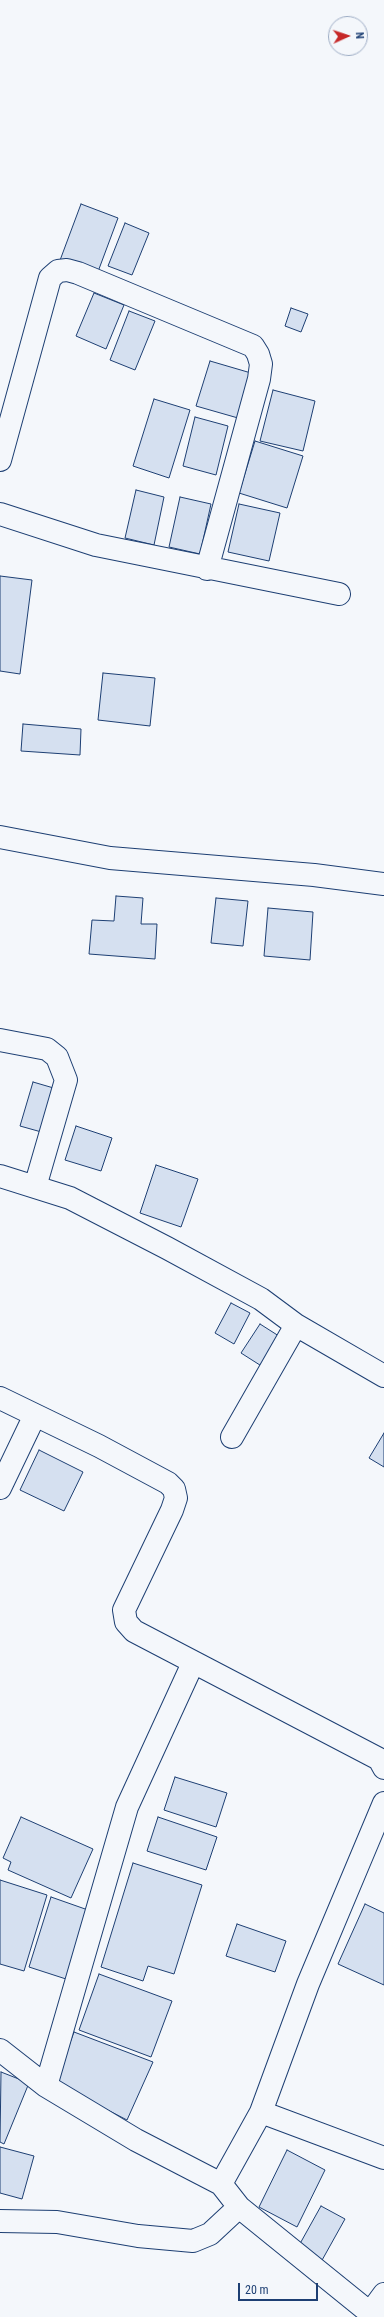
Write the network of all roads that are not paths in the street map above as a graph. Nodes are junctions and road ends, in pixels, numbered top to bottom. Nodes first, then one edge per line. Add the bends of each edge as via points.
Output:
1 (0, 460) edge
2 (0, 514) edge
3 (207, 569) junction
4 (339, 594) dead end
5 (0, 837) edge
6 (384, 884) edge
7 (0, 1040) edge
8 (0, 1176) edge
9 (34, 1187) junction
10 (296, 1325) junction
11 (384, 1376) edge
12 (0, 1398) edge
13 (35, 1415) junction
14 (232, 1437) dead end
15 (0, 1488) edge
16 (193, 1663) junction
17 (384, 1768) edge
18 (384, 1803) edge
19 (0, 2050) edge
20 (46, 2086) junction
21 (261, 2112) junction
22 (384, 2158) edge
23 (220, 2184) junction
24 (239, 2207) junction
25 (0, 2221) edge
26 (384, 2294) edge
27 (373, 2315) edge

1 - 3 street via 50,278 58,271 78,273 253,346 261,364 259,379
2 - 3 street via 96,545
3 - 4 street
5 - 6 street via 110,858 314,875
7 - 9 street via 47,1049 57,1057 66,1080
8 - 9 street
9 - 10 street via 70,1198 167,1248 261,1299
10 - 11 street
10 - 14 street
12 - 13 street
13 - 15 street
13 - 16 street via 99,1446 168,1483 174,1489 176,1498 172,1510 124,1610 126,1622 134,1631
16 - 17 street via 379,1759
16 - 20 street via 127,1807
18 - 21 street via 308,1984
19 - 20 street
20 - 23 street via 136,2140
21 - 22 street
21 - 23 street
23 - 24 street
24 - 25 street via 210,2234 193,2241 138,2236 57,2222
24 - 27 street
26 - 27 street

